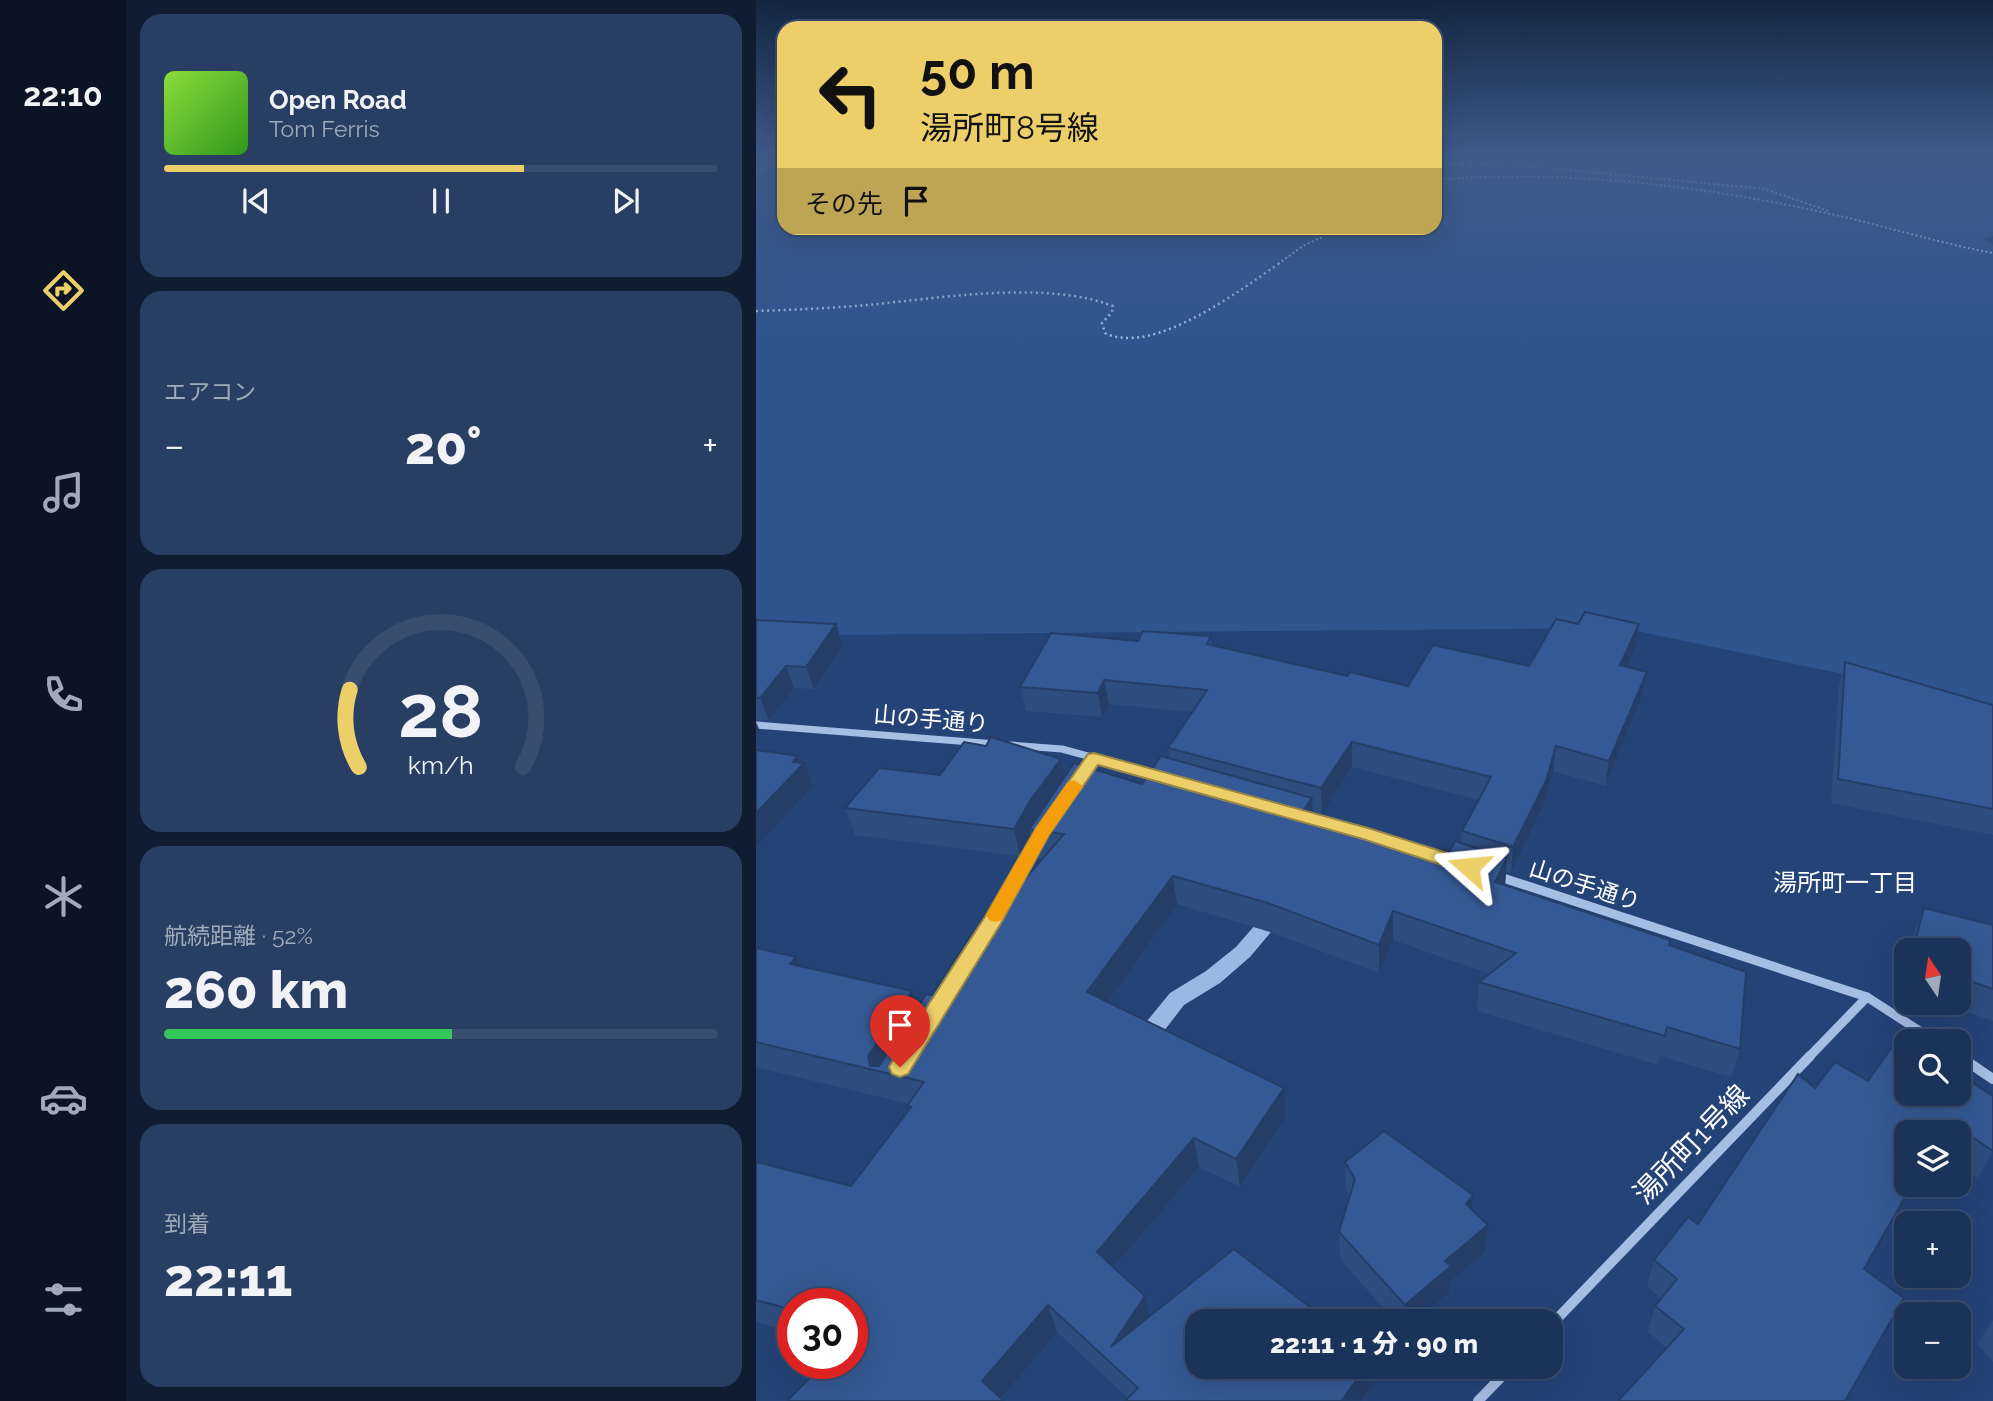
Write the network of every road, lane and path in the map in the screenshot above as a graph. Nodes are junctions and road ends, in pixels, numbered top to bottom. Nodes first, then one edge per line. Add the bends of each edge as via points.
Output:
1 (1857, 221) edge
2 (1326, 235) edge
3 (1993, 253) edge
4 (756, 311) edge
5 (756, 724) edge
6 (1173, 780) edge
7 (1290, 813) edge
8 (1042, 832) edge
9 (1460, 864) edge
10 (1486, 873) edge
11 (986, 931) edge
12 (1867, 997) junction
13 (1916, 1029) edge
14 (1971, 1065) edge
15 (1993, 1079) edge
16 (1563, 1313) edge
17 (1499, 1379) edge
18 (1478, 1401) edge

1 - 3 path
2 - 4 path via 1303,246 1224,302 1152,335 1115,338 1105,333 1102,323 1113,306 1066,295 978,296
5 - 6 street, 山の手通り via 1062,749 1091,762
7 - 9 street
8 - 11 street
10 - 12 street, 山の手通り
12 - 13 street, 山の手通り
12 - 16 street, 湯所町1号線
14 - 15 street
17 - 18 street

